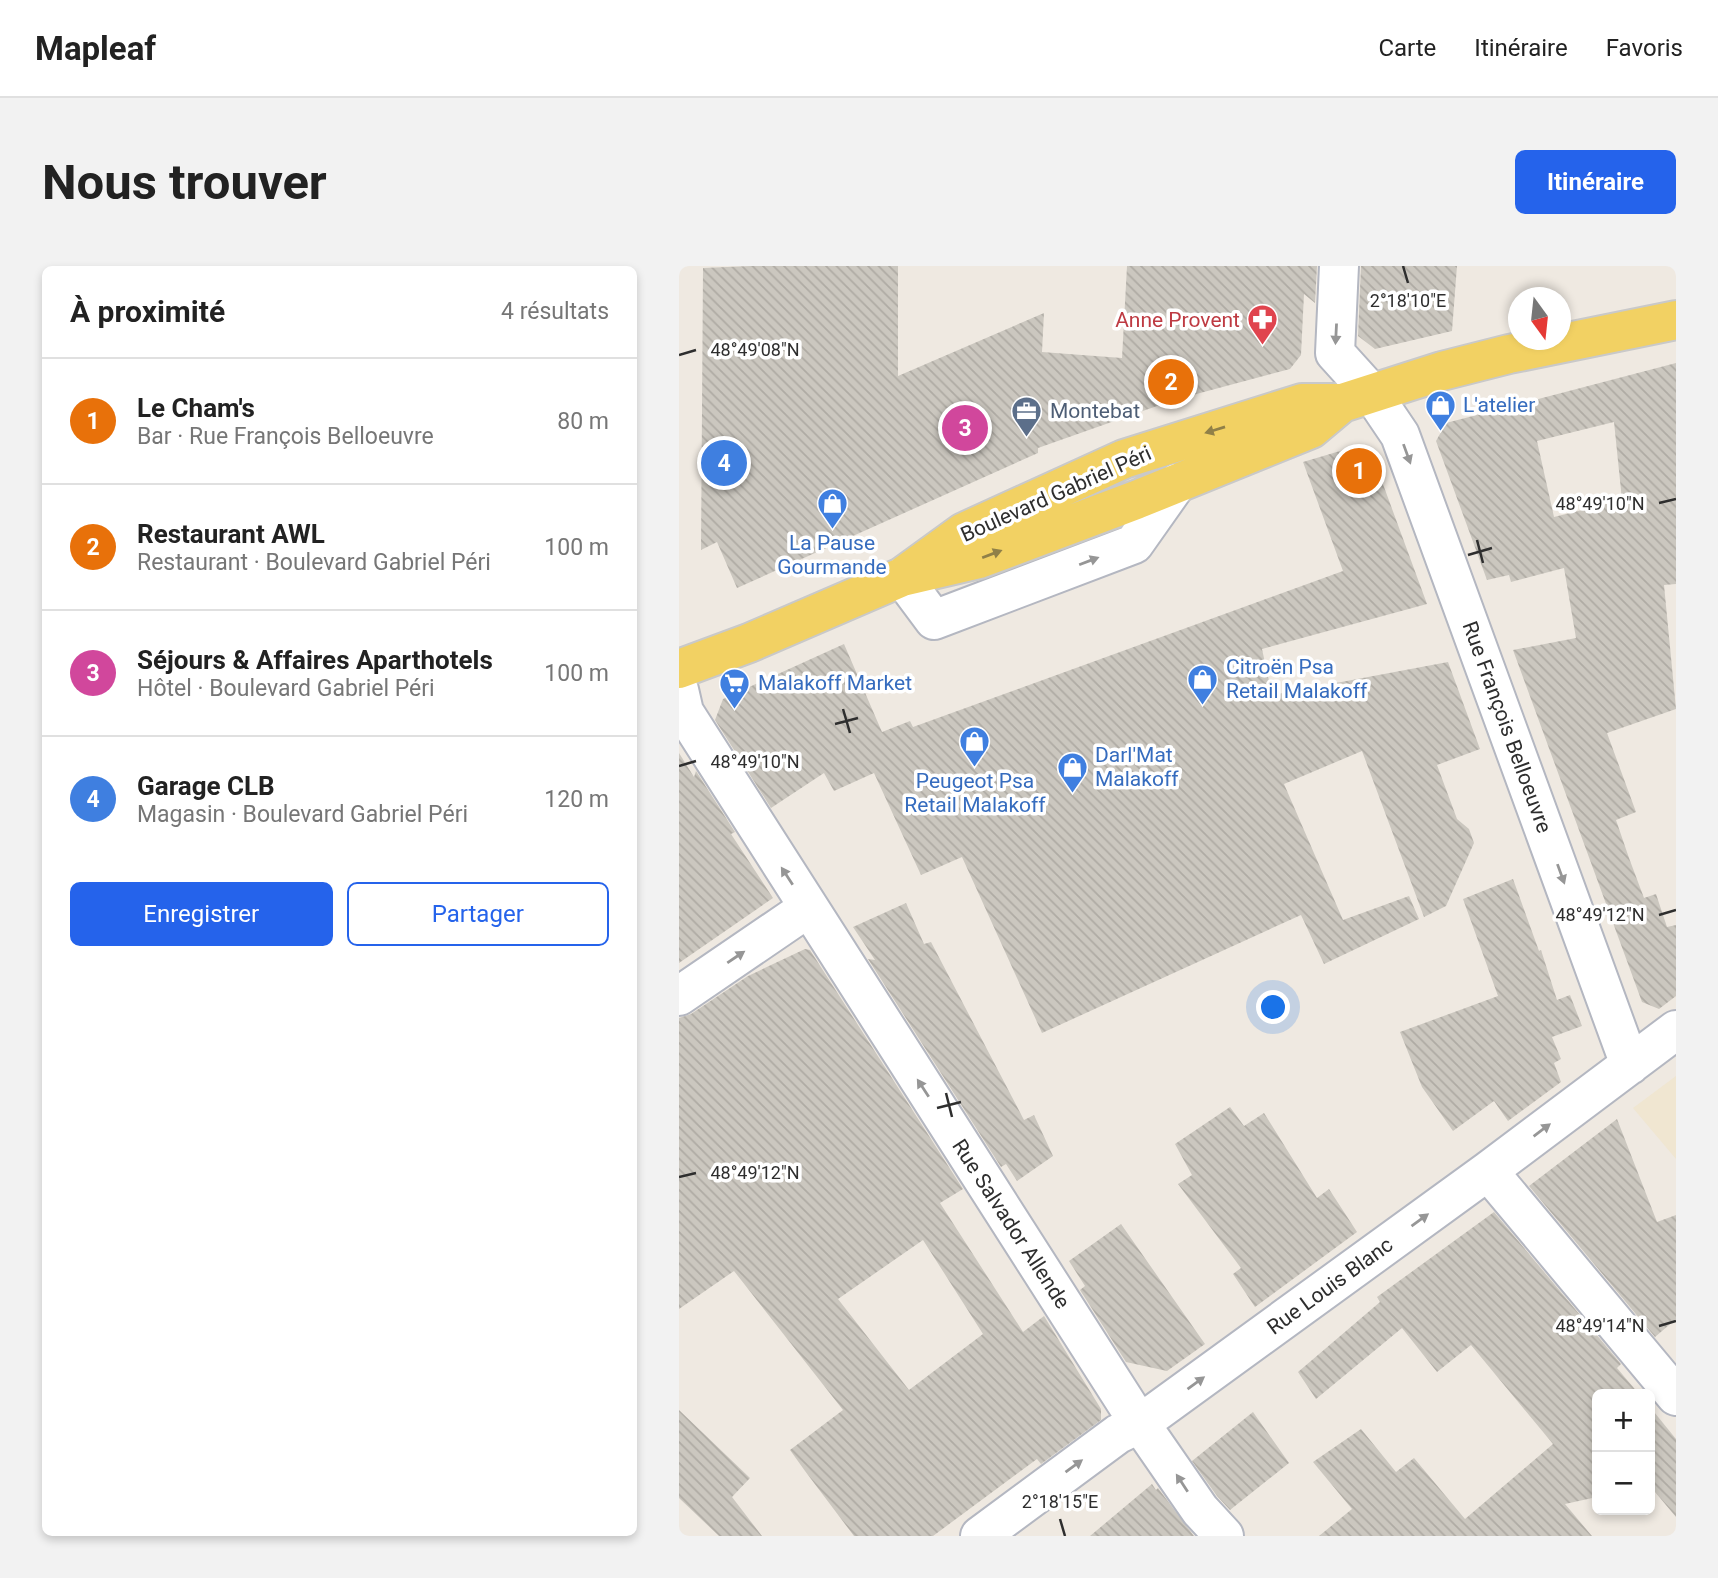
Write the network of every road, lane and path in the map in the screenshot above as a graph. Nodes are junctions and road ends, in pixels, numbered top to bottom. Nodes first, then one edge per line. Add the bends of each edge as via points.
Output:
1 (1339, 266) edge
2 (1676, 320) edge
3 (1358, 399) junction
4 (902, 577) junction
5 (679, 669) edge
6 (679, 690) edge
7 (808, 908) junction
8 (679, 996) edge
9 (1676, 1030) edge
10 (1630, 1065) junction
11 (1488, 1171) junction
12 (1676, 1395) edge
13 (1141, 1423) junction
14 (980, 1536) edge
15 (1224, 1536) edge

1 -> 3 street, Rue François Belloeuvre via 1335,353
2 - 3 main road, Boulevard Gabriel Péri via 1509,354
4 -> 3 main road, Boulevard Gabriel Péri via 979,559 1177,483 1311,429
3 -> 4 main road, Boulevard Gabriel Péri via 1302,403 1123,459 964,532
3 -> 10 street, Rue François Belloeuvre via 1400,436
4 - 5 main road, Boulevard Gabriel Péri
7 -> 6 street, Rue Salvador Allende via 684,712
8 -> 7 street
13 -> 7 street, Rue Salvador Allende
9 - 10 street, Rue Louis Blanc
11 -> 10 street, Rue Louis Blanc
11 - 12 street
13 -> 11 street, Rue Louis Blanc
14 -> 13 street, Rue Louis Blanc via 1118,1434
15 -> 13 street, Rue Salvador Allende via 1200,1510

